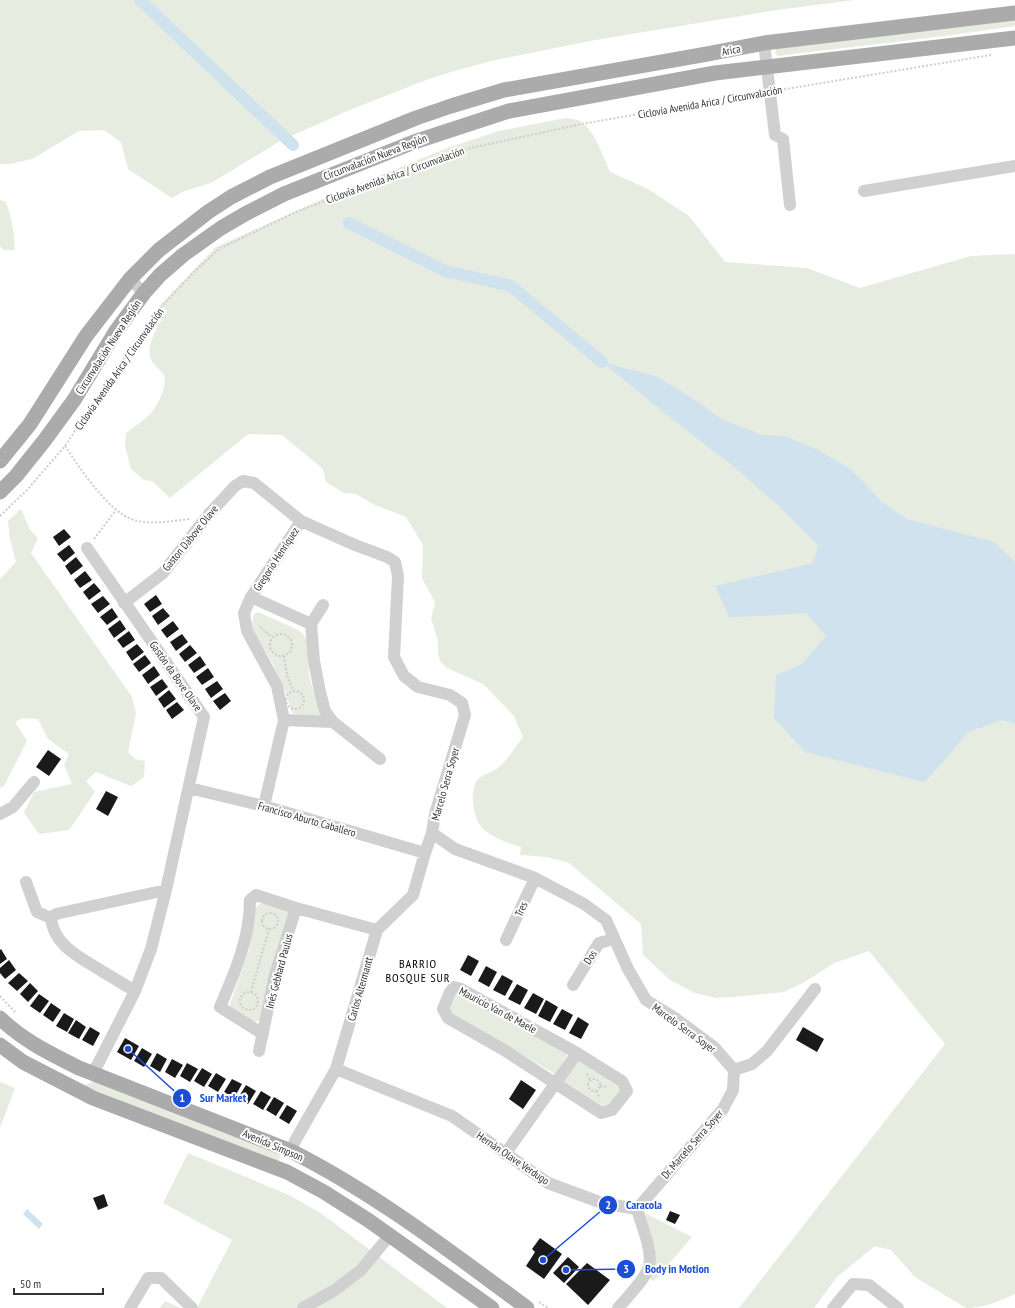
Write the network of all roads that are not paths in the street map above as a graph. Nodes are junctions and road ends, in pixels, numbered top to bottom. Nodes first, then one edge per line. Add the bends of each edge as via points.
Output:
1 (1015, 12) edge
2 (1015, 38) edge
3 (764, 43) junction
4 (767, 66) junction
5 (451, 106) joint
6 (454, 127) joint
7 (1015, 166) edge
8 (864, 190) dead end
9 (790, 205) dead end
10 (130, 279) junction
11 (144, 293) junction
12 (0, 461) edge
13 (235, 486) joint
14 (0, 492) edge
15 (301, 521) junction
16 (87, 548) road end
17 (251, 597) junction
18 (124, 603) junction
19 (323, 605) dead end
20 (311, 624) junction
21 (284, 720) junction
22 (333, 722) junction
23 (380, 759) dead end
24 (34, 782) dead end
25 (189, 788) junction
26 (264, 806) junction
27 (0, 814) edge
28 (432, 833) junction
29 (424, 853) junction
30 (535, 878) junction
31 (26, 882) dead end
32 (166, 890) junction
33 (296, 908) junction
34 (51, 918) junction
35 (377, 930) junction
36 (614, 939) junction
37 (506, 940) dead end
38 (573, 985) dead end
39 (815, 990) dead end
40 (135, 991) junction
41 (0, 1018) edge
42 (263, 1034) junction
43 (2, 1047) edge
44 (259, 1051) dead end
45 (577, 1053) junction
46 (336, 1069) junction
47 (734, 1070) junction
48 (92, 1073) junction
49 (555, 1084) junction
50 (291, 1152) junction
51 (505, 1154) junction
52 (287, 1172) junction
53 (637, 1209) junction
54 (390, 1235) junction
55 (130, 1308) edge
56 (192, 1308) edge
57 (303, 1308) edge
58 (492, 1308) edge
59 (527, 1308) edge
60 (618, 1308) edge
61 (833, 1308) edge
62 (898, 1308) edge

1 - 3 main road, Arica
2 - 4 main road, Arica
3 - 4 street
3 - 5 main road, Arica via 504,90
4 - 6 main road, Arica via 715,73 508,111
4 - 9 street via 775,135 783,139
5 - 10 main road, Circunvalación Nueva Región via 270,177 231,196 160,250
6 - 11 main road, Circunvalación Nueva Región via 331,174 245,214 183,255
7 - 8 street
10 - 11 street
10 - 12 main road, Circunvalación Nueva Región via 86,336 30,424
11 - 14 main road, Circunvalación Nueva Región via 116,331 74,400 16,476
13 - 15 street, Marcelo Serra Soyer via 243,481 254,483
13 - 18 street, Gaston Dabove Olave via 209,514 163,573
15 - 17 street, Gregorio Henríquez
15 - 28 street, Marcelo Serra Soyer via 395,562 398,576 394,657 404,676 418,687 450,695 462,703 465,715 435,814
16 - 18 street, Gastón da Bove Olave
17 - 20 street, Gregorio Henríquez
17 - 21 street, Gregorio Henríquez via 244,613 247,631 277,686
18 - 25 street, Gastón da Bove Olave via 204,717
19 - 20 street
20 - 22 street via 320,692 326,711
21 - 22 street
21 - 26 street, Gregorio Henríquez
22 - 23 street
24 - 27 street via 13,807
25 - 26 street, Francisco Aburto Caballero
25 - 32 street, Gastón da Bove Olave
26 - 29 street, Francisco Aburto Caballero
28 - 29 street
28 - 30 street, Marcelo Serra Soyer via 455,849
29 - 35 street via 413,896
30 - 36 street, Marcelo Serra Soyer via 584,904 606,920
30 - 37 street, Tres
31 - 34 street via 37,912
32 - 34 street via 56,914
32 - 40 street, Gastón da Bove Olave via 151,949
33 - 35 street
33 - 42 street, Inés Gebhard Paulus via 275,975
33 - 42 street via 256,895 250,900 250,918 240,960 220,1007
34 - 40 street via 55,933 74,954
35 - 46 street, Carlos Altermantt
36 - 38 street, Dos via 599,943
36 - 47 street, Marcelo Serra Soyer via 646,1000 714,1047
39 - 47 street via 767,1051 752,1064
40 - 48 street, Gastón da Bove Olave
41 - 48 main road, Avenida Simpson via 50,1054
42 - 44 street, Inés Gebhard Paulus
43 - 48 main road via 25,1055 73,1081 80,1083
43 - 52 main road, Avenida Simpson via 23,1062 93,1098
45 - 49 street
45 - 49 street, Mauricio Van de Maele via 622,1081 627,1090 612,1110 601,1113
45 - 49 street, Mauricio Van de Maele via 461,989 454,987 450,992 443,1009 448,1018 504,1050
46 - 50 street, Carlos Altermantt
46 - 51 street, Hernán Olave Verdugo via 452,1116
47 - 53 street, Dr. Marcelo Serra Soyer via 733,1090 723,1109
48 - 50 main road, Avenida Simpson
49 - 51 street
50 - 52 main road via 284,1165
50 - 59 main road, Avenida Simpson via 357,1188
51 - 53 street, Hernán Olave Verdugo via 548,1183 602,1203
52 - 54 main road, Avenida Simpson via 324,1192
53 - 60 street via 650,1258 649,1267
54 - 57 street via 361,1270 336,1290
54 - 58 main road, Avenida Simpson
55 - 56 street via 148,1278 161,1278
61 - 62 street via 853,1284 869,1285

